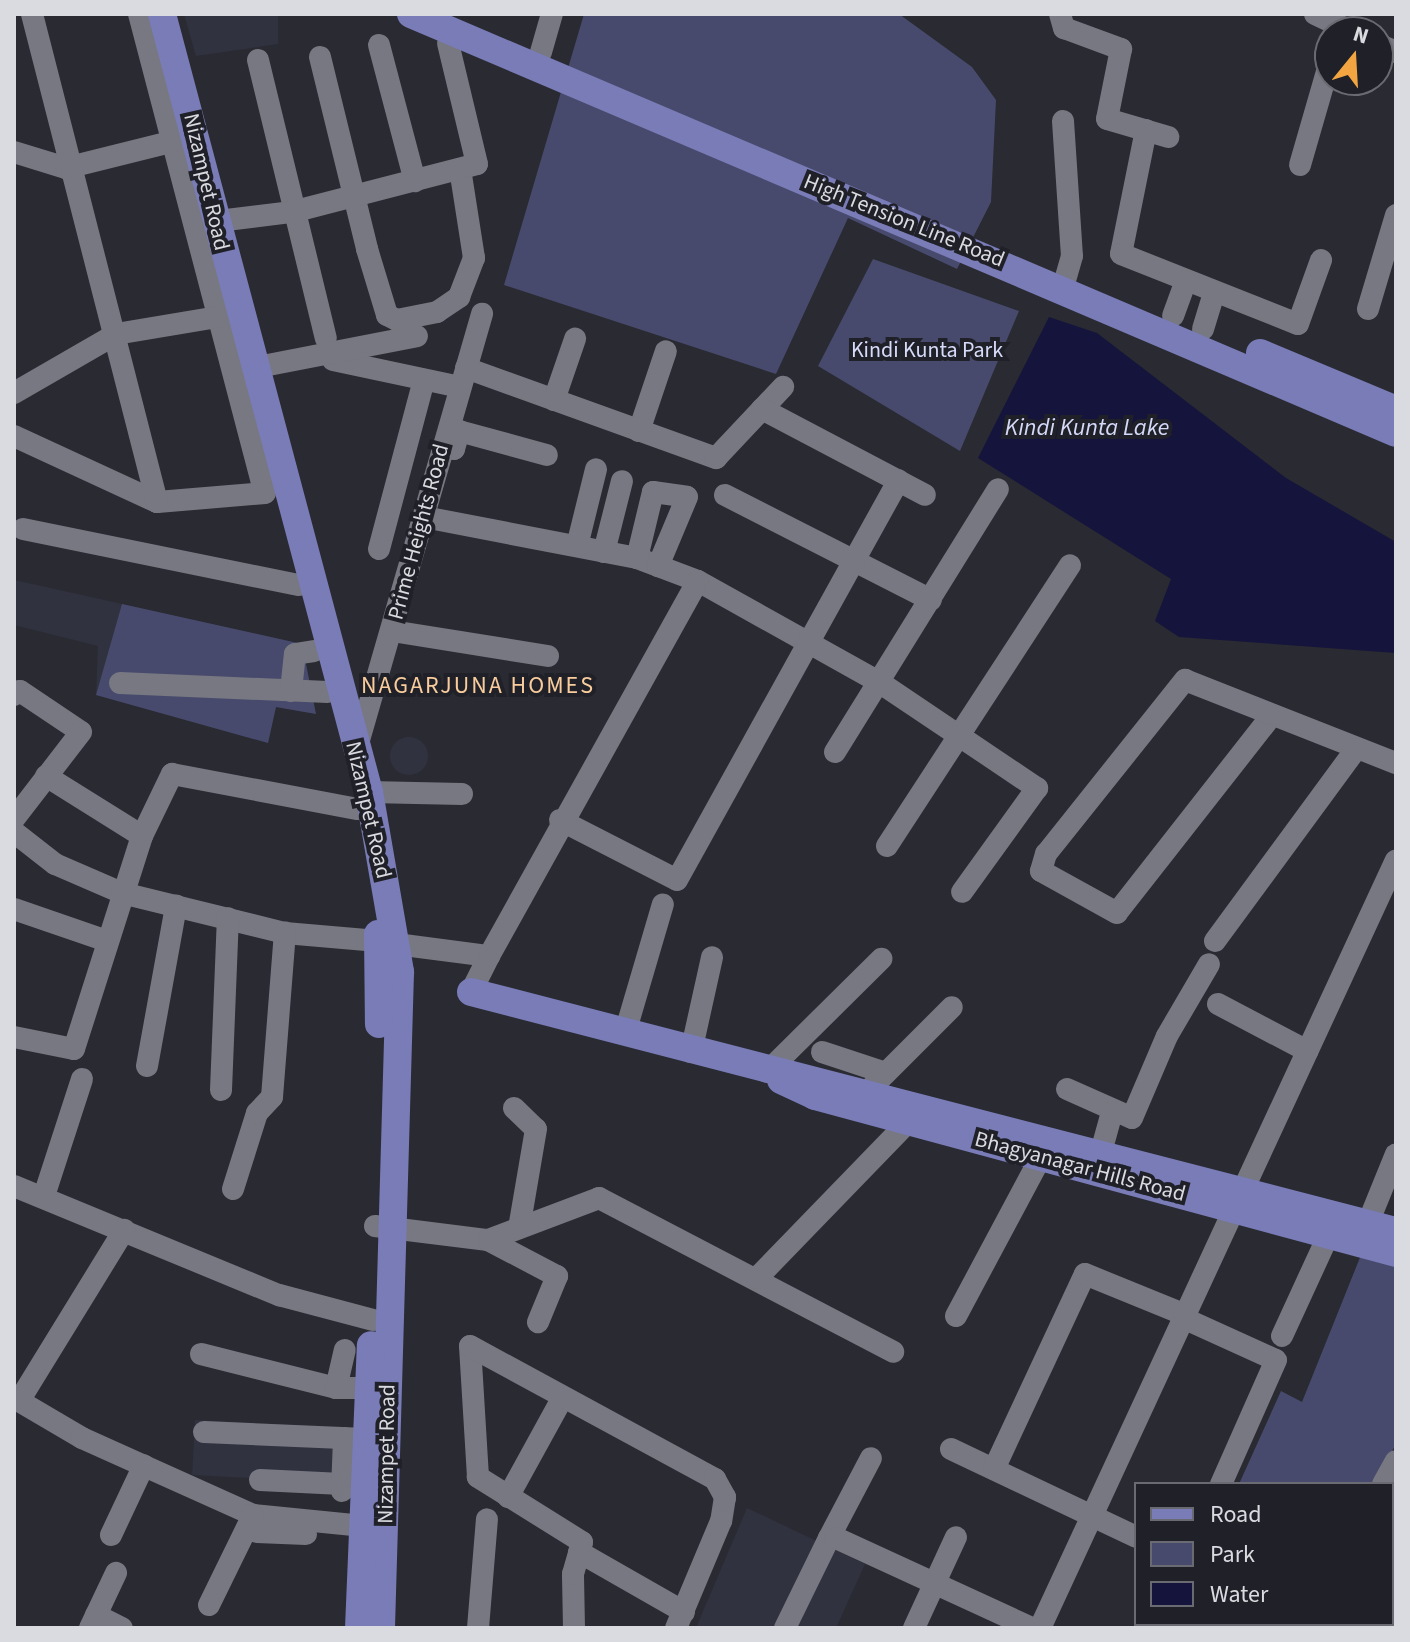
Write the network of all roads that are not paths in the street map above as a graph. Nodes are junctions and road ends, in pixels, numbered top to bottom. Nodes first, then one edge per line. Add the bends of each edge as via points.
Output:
1 (32, 14) edge
2 (139, 14) edge
3 (150, 14) edge
4 (162, 14) edge
5 (411, 14) edge
6 (456, 14) edge
7 (552, 14) edge
8 (1060, 14) edge
9 (448, 43) dead end
10 (379, 45) dead end
11 (541, 52) junction
12 (320, 57) dead end
13 (258, 60) dead end
14 (1320, 96) edge
15 (1063, 121) dead end
16 (1146, 130) junction
17 (1168, 137) dead end
18 (178, 140) junction
19 (14, 152) edge
20 (1300, 165) dead end
21 (66, 168) junction
22 (460, 169) junction
23 (415, 181) junction
24 (354, 197) junction
25 (292, 212) junction
26 (1396, 215) edge
27 (208, 222) junction
28 (1321, 260) dead end
29 (1066, 279) junction
30 (1186, 281) junction
31 (1214, 292) junction
32 (1368, 309) dead end
33 (482, 314) dead end
34 (1173, 316) junction
35 (221, 317) junction
36 (1203, 329) junction
37 (116, 334) junction
38 (417, 336) dead end
39 (326, 338) dead end
40 (575, 339) dead end
41 (666, 351) dead end
42 (333, 360) dead end
43 (253, 368) junction
44 (463, 378) junction
45 (424, 380) junction
46 (783, 387) dead end
47 (14, 393) edge
48 (554, 400) junction
49 (762, 409) junction
50 (1396, 410) edge
51 (639, 431) junction
52 (1396, 433) edge
53 (14, 436) edge
54 (442, 446) junction
55 (547, 455) dead end
56 (596, 469) dead end
57 (899, 480) junction
58 (622, 481) dead end
59 (998, 489) dead end
60 (725, 495) dead end
61 (925, 495) dead end
62 (157, 502) junction
63 (424, 517) junction
64 (23, 529) dead end
65 (577, 546) junction
66 (379, 549) dead end
67 (604, 552) junction
68 (856, 560) junction
69 (1070, 565) dead end
70 (698, 581) junction
71 (298, 585) junction
72 (931, 600) junction
73 (392, 631) junction
74 (812, 644) junction
75 (314, 651) junction
76 (548, 656) dead end
77 (120, 683) dead end
78 (882, 684) junction
79 (291, 691) junction
80 (328, 692) junction
81 (14, 695) edge
82 (1272, 715) junction
83 (955, 736) junction
84 (1356, 749) junction
85 (356, 750) junction
86 (835, 752) dead end
87 (1396, 763) edge
88 (46, 776) junction
89 (462, 794) dead end
90 (363, 800) junction
91 (14, 819) edge
92 (560, 820) junction
93 (14, 832) edge
94 (142, 836) junction
95 (887, 846) dead end
96 (1396, 860) edge
97 (962, 892) dead end
98 (122, 893) junction
99 (663, 904) dead end
100 (176, 906) junction
101 (14, 909) edge
102 (228, 918) junction
103 (285, 933) junction
104 (107, 941) junction
105 (1215, 941) dead end
106 (387, 943) junction
107 (489, 956) junction
108 (712, 957) dead end
109 (881, 959) dead end
110 (1209, 964) dead end
111 (471, 992) joint
112 (1218, 1004) dead end
113 (952, 1007) dead end
114 (625, 1033) junction
115 (14, 1037) edge
116 (1307, 1051) junction
117 (691, 1052) junction
118 (822, 1052) dead end
119 (147, 1066) dead end
120 (767, 1072) junction
121 (82, 1079) dead end
122 (877, 1082) junction
123 (1067, 1089) dead end
124 (221, 1090) dead end
125 (514, 1108) dead end
126 (1112, 1112) junction
127 (908, 1122) junction
128 (1048, 1152) junction
129 (1101, 1152) junction
130 (1396, 1154) edge
131 (14, 1186) edge
132 (233, 1189) dead end
133 (44, 1196) junction
134 (1238, 1198) junction
135 (1368, 1223) junction
136 (384, 1227) junction
137 (519, 1228) junction
138 (124, 1230) junction
139 (1396, 1231) edge
140 (1329, 1234) junction
141 (488, 1240) junction
142 (1396, 1253) edge
143 (757, 1278) junction
144 (1182, 1315) junction
145 (956, 1316) dead end
146 (373, 1320) junction
147 (538, 1322) dead end
148 (1282, 1336) dead end
149 (345, 1350) dead end
150 (893, 1352) dead end
151 (201, 1354) dead end
152 (336, 1388) junction
153 (369, 1388) junction
154 (563, 1397) junction
155 (17, 1400) edge
156 (204, 1432) dead end
157 (355, 1439) junction
158 (951, 1449) dead end
159 (871, 1458) dead end
160 (1396, 1461) edge
161 (144, 1465) junction
162 (994, 1469) junction
163 (260, 1480) dead end
164 (1222, 1482) edge
165 (1384, 1482) edge
166 (508, 1497) junction
167 (1092, 1517) junction
168 (487, 1519) dead end
169 (255, 1523) junction
170 (363, 1532) junction
171 (111, 1535) dead end
172 (1134, 1536) edge
173 (956, 1537) dead end
174 (829, 1538) junction
175 (578, 1556) junction
176 (116, 1573) dead end
177 (933, 1583) junction
178 (209, 1605) dead end
179 (680, 1620) edge
180 (93, 1622) edge
181 (122, 1628) edge
182 (359, 1628) edge
183 (381, 1628) edge
184 (478, 1628) edge
185 (574, 1628) edge
186 (785, 1628) edge
187 (914, 1628) edge
188 (1032, 1628) edge
189 (1040, 1628) edge

1 - 21 street
2 - 18 street
3 - 18 main road, Nizampet Road
4 - 27 main road, Nizampet Road
5 - 29 main road, High Tension Line Road
6 - 11 main road, High Tension Line Road
7 - 11 street
8 - 16 street via 1064,28 1119,47 1105,117
9 - 22 street via 477,164
10 - 23 street
11 - 29 main road, High Tension Line Road
12 - 24 street
13 - 25 street
14 - 20 street
15 - 29 street
16 - 17 street
16 - 30 street via 1118,249
18 - 21 street
18 - 27 main road, Nizampet Road
18 - 35 street
19 - 21 street
21 - 37 street
22 - 23 street
22 - 24 street via 474,258 459,297 437,312 387,315
23 - 24 street
24 - 25 street
25 - 27 street
25 - 39 street
26 - 32 street
27 - 35 main road, Nizampet Road
27 - 43 main road, Nizampet Road
28 - 31 street via 1298,324
29 - 34 main road, High Tension Line Road
29 - 52 main road, High Tension Line Road
30 - 31 street
30 - 34 street
31 - 36 street
33 - 44 street, Prime Heights Road
34 - 36 main road, High Tension Line Road
35 - 37 street
35 - 62 street via 265,493
35 - 71 main road, Nizampet Road
36 - 50 main road, High Tension Line Road
37 - 47 street
37 - 62 street
38 - 43 street
40 - 48 street
41 - 51 street
42 - 45 street
43 - 85 main road, Nizampet Road
44 - 45 street
44 - 48 street
44 - 54 street, Prime Heights Road
45 - 66 street
46 - 49 street
48 - 51 street
49 - 51 street via 716,458
49 - 57 street
53 - 62 street
54 - 55 street via 454,449 459,431
54 - 63 street, Prime Heights Road
56 - 65 street
57 - 61 street
57 - 68 street
58 - 67 street
59 - 72 street
60 - 68 street
63 - 65 street
63 - 73 street, Prime Heights Road
64 - 71 street
65 - 67 street
67 - 70 street
68 - 72 street
68 - 74 street
69 - 83 street
70 - 74 street
70 - 92 street
71 - 75 main road, Nizampet Road
72 - 78 street
73 - 76 street
73 - 85 street, Prime Heights Road
74 - 78 street
74 - 92 street via 677,880
75 - 79 street via 295,654
75 - 80 main road, Nizampet Road
77 - 79 street
78 - 83 street
78 - 86 street
79 - 80 street
80 - 90 main road, Nizampet Road
81 - 88 street via 20,691 81,732
82 - 82 street via 1185,680 1046,854 1041,871 1117,913
82 - 84 street
83 - 95 street
83 - 97 street via 1037,788
84 - 87 street
84 - 105 street
85 - 90 main road, Nizampet Road
88 - 91 street
88 - 94 street
89 - 90 street
90 - 94 street via 172,774
90 - 106 main road, Nizampet Road
92 - 107 street
93 - 98 street via 55,864
94 - 98 street
96 - 116 street
98 - 100 street
98 - 104 street
99 - 114 street
100 - 102 street
100 - 119 street
101 - 104 street
102 - 103 street
102 - 124 street
103 - 106 street
103 - 132 street via 272,1097 257,1113
104 - 115 street via 72,1052
106 - 107 street
106 - 136 main road, Nizampet Road
107 - 111 street
108 - 117 street
109 - 120 street
110 - 126 street via 1132,1118
111 - 114 main road, Bhagyanagar Hills Road
112 - 116 street
113 - 122 street
114 - 117 main road, Bhagyanagar Hills Road
116 - 134 street
117 - 120 main road, Bhagyanagar Hills Road
118 - 122 street
120 - 122 main road, Bhagyanagar Hills Road
120 - 127 main road, Bhagyanagar Hills Road via 815,1096
121 - 133 street
122 - 128 main road, Bhagyanagar Hills Road
123 - 126 street
125 - 137 street via 536,1129
126 - 129 street
127 - 128 main road, Bhagyanagar Hills Road
127 - 143 street
128 - 129 main road, Bhagyanagar Hills Road
128 - 134 main road, Bhagyanagar Hills Road
128 - 145 street
129 - 134 main road, Bhagyanagar Hills Road
130 - 135 street
131 - 133 street
133 - 138 street
134 - 135 main road, Bhagyanagar Hills Road
134 - 140 main road, Bhagyanagar Hills Road
134 - 144 street
135 - 139 main road, Bhagyanagar Hills Road
136 - 141 street
136 - 146 main road, Nizampet Road
136 - 183 main road, Nizampet Road
137 - 141 street
137 - 143 street via 599,1198
138 - 146 street via 279,1295
138 - 155 street
140 - 142 main road, Bhagyanagar Hills Road
140 - 148 street
141 - 147 street via 557,1276
143 - 150 street
144 - 162 street via 1085,1274
144 - 164 street via 1276,1360
144 - 167 street
146 - 153 main road, Nizampet Road
149 - 152 street
151 - 152 street
152 - 153 street
153 - 157 main road, Nizampet Road
154 - 166 street
154 - 166 street via 475,1344 465,1351 478,1477
154 - 179 street via 721,1489 721,1521
155 - 161 street
156 - 157 street
157 - 163 street via 342,1488
157 - 170 main road, Nizampet Road
158 - 162 street
159 - 174 street
160 - 165 street
161 - 169 street
161 - 171 street
162 - 167 street
166 - 175 street
167 - 172 street
167 - 189 street
168 - 184 street
169 - 170 street
169 - 178 street
170 - 182 main road, Nizampet Road
173 - 177 street
174 - 177 street via 872,1552
174 - 186 street
175 - 179 street
175 - 185 street
176 - 180 street
177 - 187 street
177 - 188 street
180 - 181 street

